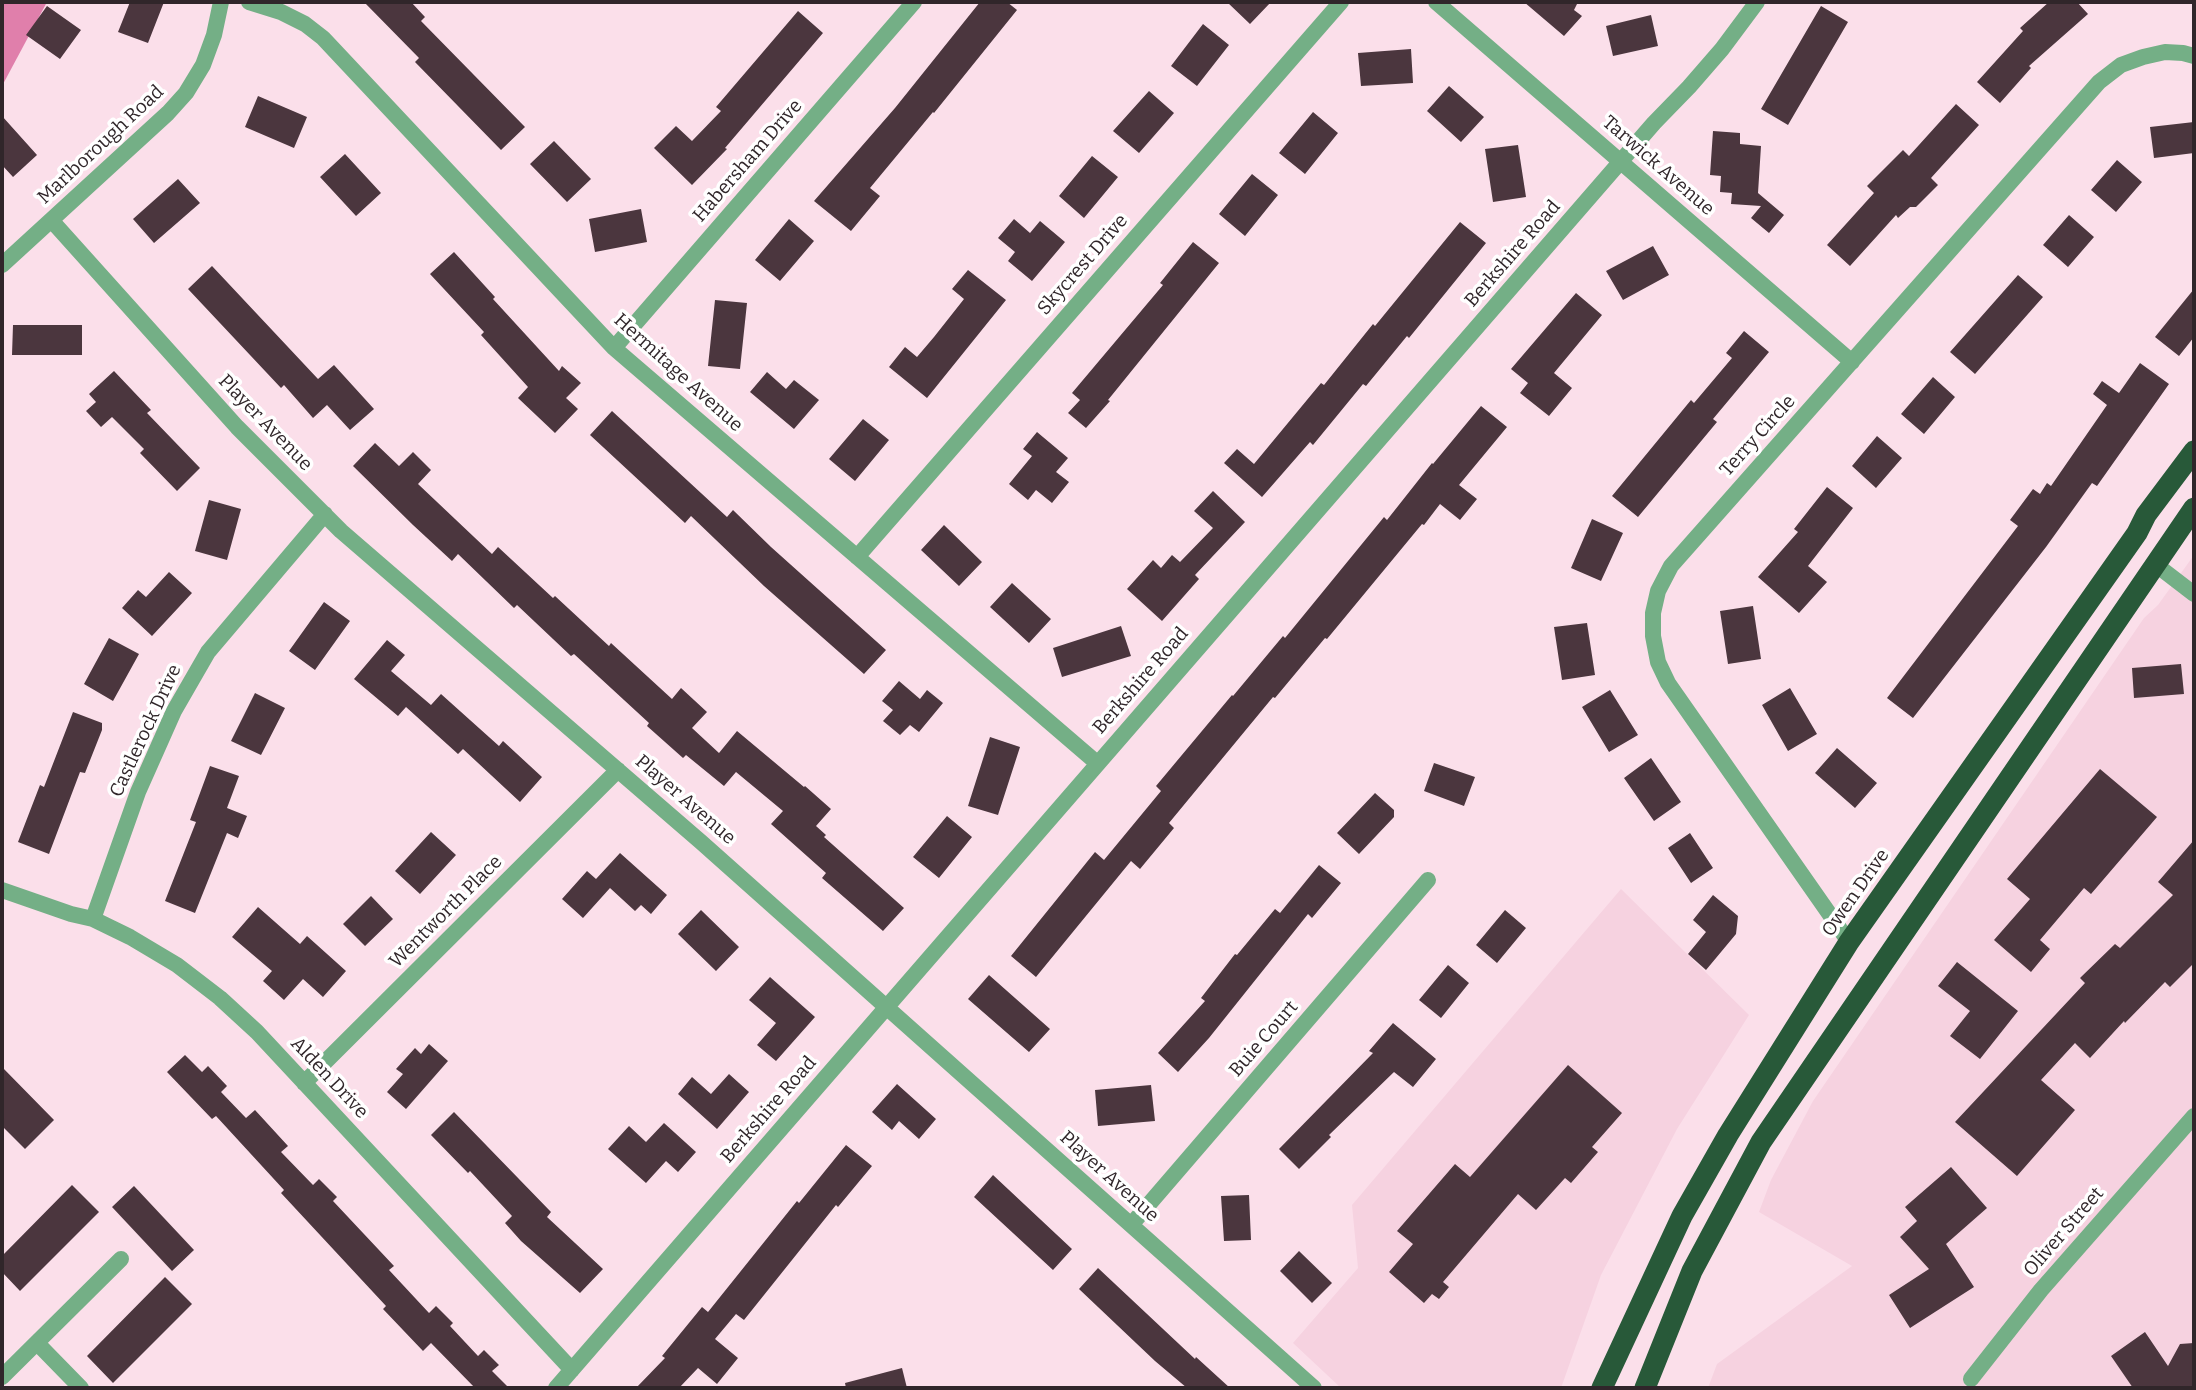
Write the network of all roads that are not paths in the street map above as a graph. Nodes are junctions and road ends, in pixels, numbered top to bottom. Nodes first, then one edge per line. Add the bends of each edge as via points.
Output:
1 (221, 2) edge
2 (249, 2) edge
3 (914, 2) edge
4 (1341, 2) edge
5 (1436, 2) edge
6 (1757, 2) edge
7 (2194, 56) edge
8 (1621, 162) junction
9 (52, 221) junction
10 (2, 265) edge
11 (614, 348) junction
12 (1852, 362) junction
13 (2194, 451) edge
14 (2194, 508) edge
15 (325, 514) junction
16 (857, 557) junction
17 (2155, 564) junction
18 (2194, 594) edge
19 (1097, 763) junction
20 (618, 770) junction
21 (1428, 880) dead end
22 (2, 890) edge
23 (93, 919) junction
24 (1849, 942) junction
25 (886, 1007) junction
26 (304, 1083) junction
27 (2194, 1116) edge
28 (1131, 1225) junction
29 (121, 1259) dead end
30 (37, 1343) junction
31 (572, 1370) junction
32 (2, 1377) edge
33 (1971, 1380) dead end
34 (81, 1388) edge
35 (556, 1388) edge
36 (1314, 1388) edge
37 (1602, 1388) edge
38 (1645, 1388) edge

1 - 9 street, Marlborough Road via 203,65 186,93
2 - 11 street, Hermitage Avenue via 281,12 323,38
3 - 11 street, Habersham Drive
4 - 16 street, Skycrest Drive
5 - 8 street, Tarwick Avenue
6 - 8 street, Berkshire Road via 1722,49
7 - 12 street, Terry Circle via 2165,52 2143,57 2121,65 2099,82
8 - 12 street, Tarwick Avenue
8 - 19 street, Berkshire Road
9 - 10 street, Marlborough Road
9 - 15 street, Player Avenue via 237,427
11 - 16 street, Hermitage Avenue
12 - 24 street, Terry Circle via 1671,566 1653,613 1658,662 1668,683
13 - 24 highway, Owen Drive
14 - 17 highway
15 - 20 street, Player Avenue
15 - 23 street, Castlerock Drive via 208,652 174,711 138,792
16 - 19 street, Hermitage Avenue
17 - 18 street
17 - 38 highway via 1761,1142 1692,1271
19 - 25 street, Berkshire Road
20 - 25 street, Player Avenue
20 - 26 street, Wentworth Place
21 - 28 street, Buie Court
22 - 23 street, Alden Drive
23 - 26 street, Alden Drive via 177,965 220,998
24 - 37 highway, Owen Drive via 1682,1216
25 - 28 street, Player Avenue
25 - 31 street, Berkshire Road
26 - 31 street, Alden Drive
27 - 33 street, Oliver Street via 2041,1290
28 - 36 street, Player Avenue
29 - 30 street
30 - 32 street
30 - 34 street
31 - 35 street, Berkshire Road

